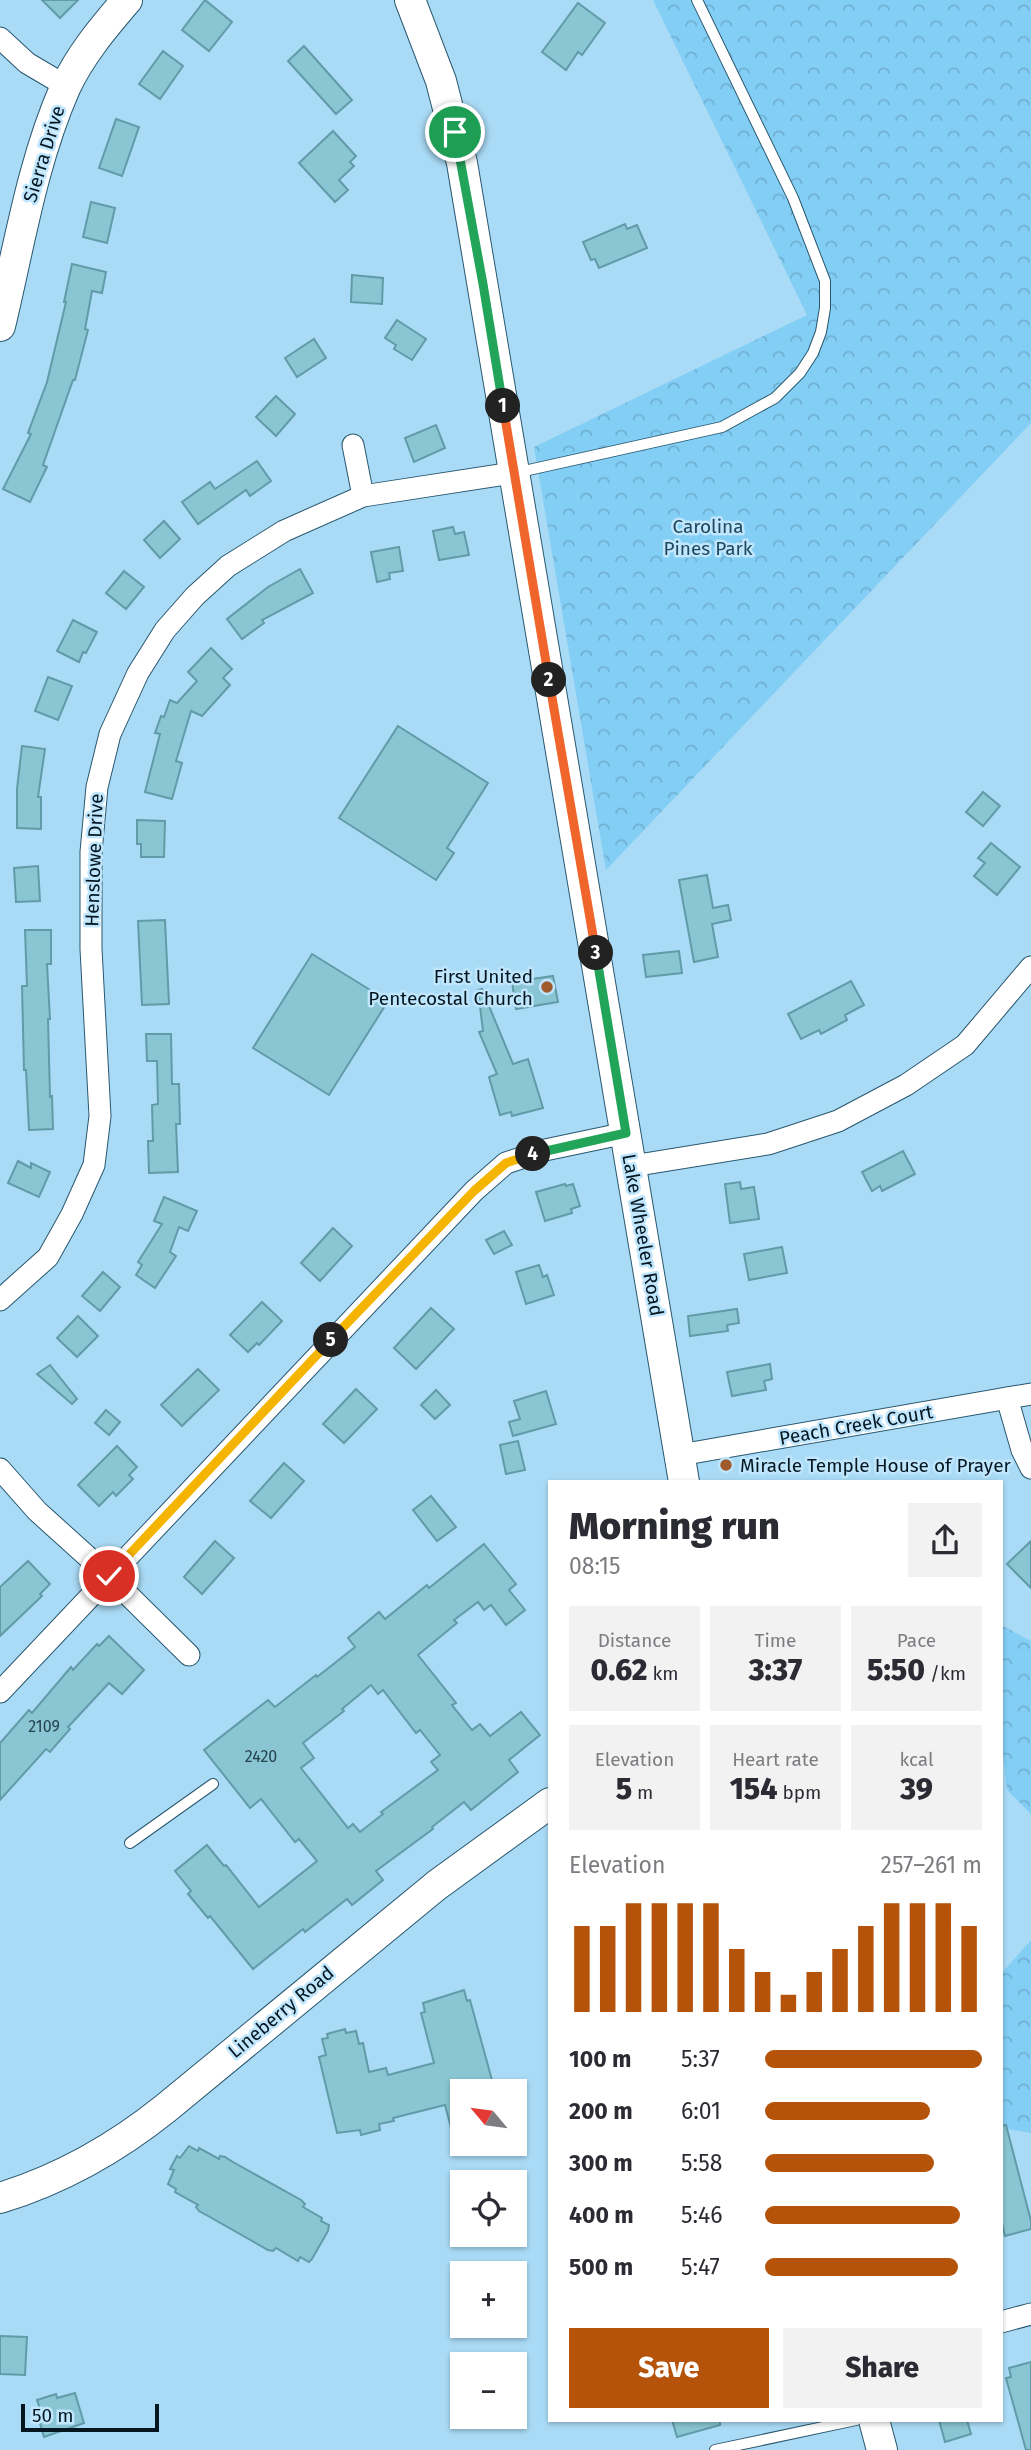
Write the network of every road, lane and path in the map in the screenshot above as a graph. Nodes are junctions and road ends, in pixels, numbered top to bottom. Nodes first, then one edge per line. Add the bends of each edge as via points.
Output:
1 (127, 0) edge
2 (410, 0) edge
3 (698, 0) edge
4 (0, 38) edge
5 (66, 86) junction
6 (0, 326) edge
7 (353, 444) dead end
8 (513, 473) junction
9 (363, 496) junction
10 (1031, 967) edge
11 (626, 1133) junction
12 (632, 1166) junction
13 (0, 1300) edge
14 (1031, 1394) edge
15 (1007, 1398) junction
16 (1031, 1468) edge
17 (0, 1469) edge
18 (682, 1469) edge
19 (109, 1576) junction
20 (189, 1655) dead end
21 (0, 1692) edge
22 (213, 1784) dead end
23 (548, 1804) edge
24 (130, 1843) dead end
25 (0, 2198) edge
26 (1031, 2314) edge
27 (1003, 2321) edge
28 (847, 2422) edge
29 (875, 2422) edge
30 (715, 2450) edge
31 (882, 2450) edge

1 - 5 main road, Sierra Drive via 92,43
2 - 8 main road, Lake Wheeler Road via 441,80 460,153
3 - 8 lane via 813,244 825,281 825,308 813,353 775,398 722,427
4 - 5 street via 27,63
5 - 6 main road, Sierra Drive via 27,206
7 - 9 street
8 - 9 street, Henslowe Drive
8 - 11 main road, Lake Wheeler Road
9 - 13 street, Henslowe Drive via 284,531 228,566 195,596 165,630 138,673 110,734 97,787 91,852 100,1116 94,1165 48,1257
10 - 12 street via 965,1045 906,1085 838,1121 768,1144
11 - 12 main road, Lake Wheeler Road
11 - 19 street via 506,1163 442,1222
12 - 18 main road, Lake Wheeler Road
14 - 15 street, Peach Creek Court
15 - 16 street
15 - 18 street, Peach Creek Court
17 - 19 street via 37,1511
19 - 20 street
19 - 21 street
22 - 24 lane
23 - 25 main road, Lineberry Road via 437,1885 120,2143 66,2172
26 - 27 street
28 - 30 lane
29 - 31 main road

